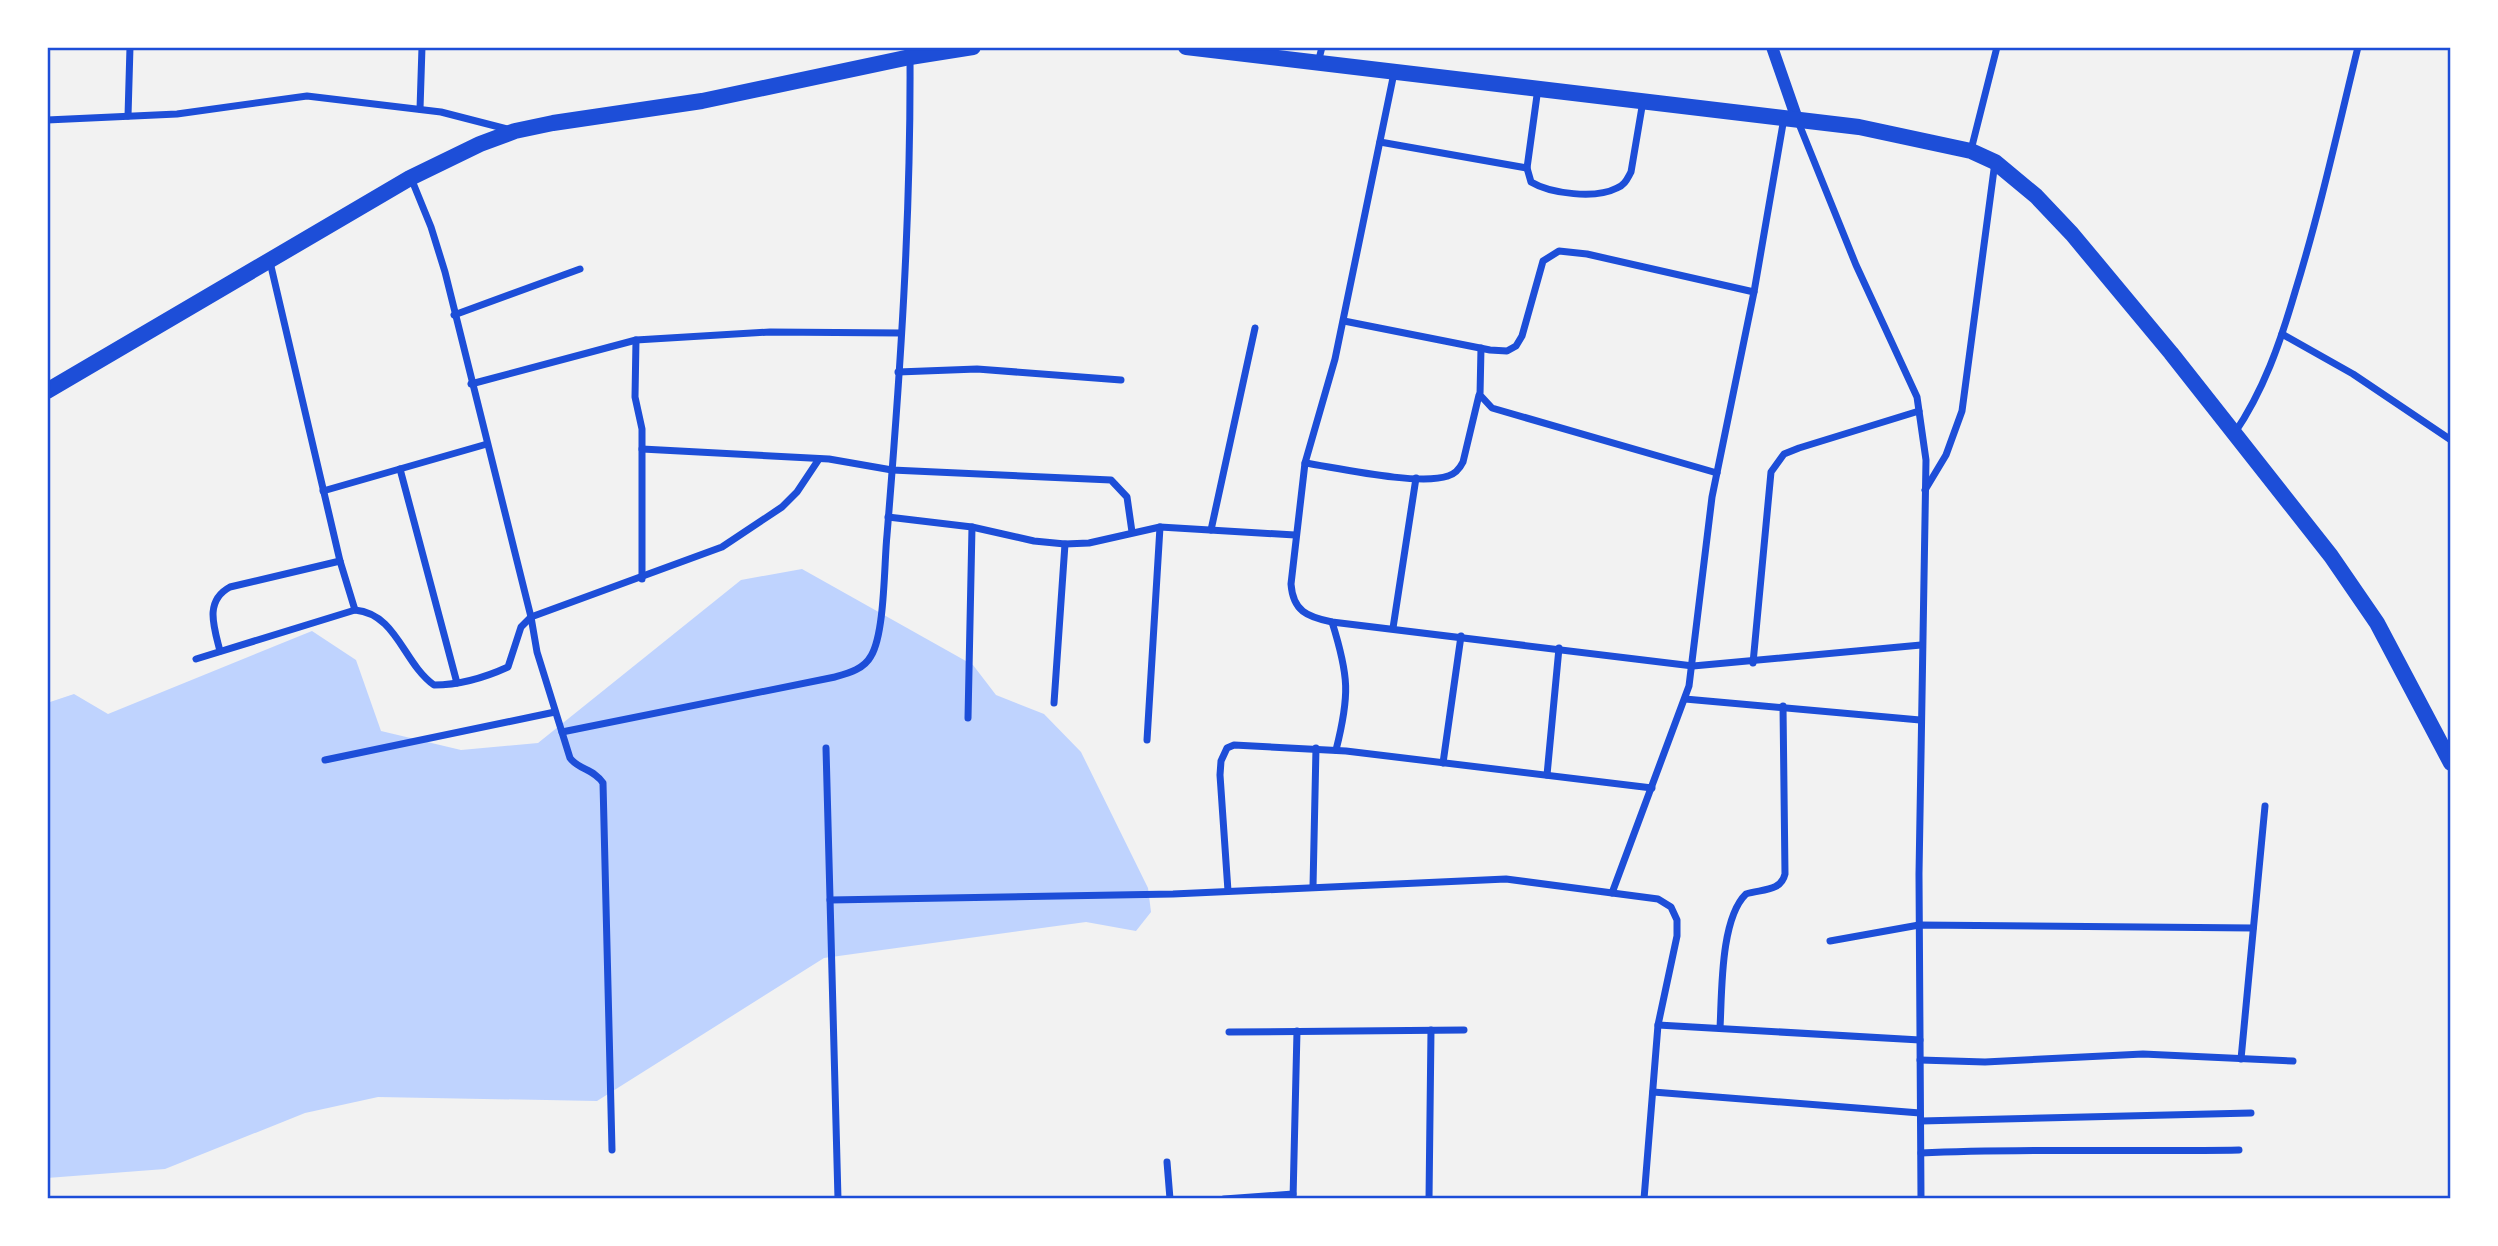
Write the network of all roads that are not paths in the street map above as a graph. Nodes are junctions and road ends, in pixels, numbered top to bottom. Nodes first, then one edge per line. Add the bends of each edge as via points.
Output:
1 (130, 47) edge
2 (422, 47) edge
3 (973, 47) edge
4 (1186, 47) edge
5 (1772, 47) edge
6 (1997, 47) edge
7 (2358, 47) edge
8 (1320, 55) edge
9 (910, 57) junction
10 (1395, 72) junction
11 (1538, 87) junction
12 (1643, 100) junction
13 (420, 109) junction
14 (128, 116) junction
15 (1791, 118) junction
16 (47, 120) edge
17 (515, 131) junction
18 (1380, 142) junction
19 (1971, 151) junction
20 (1995, 162) junction
21 (1527, 168) junction
22 (410, 178) junction
23 (270, 262) junction
24 (580, 270) dead end
25 (1754, 292) junction
26 (454, 315) junction
27 (1344, 321) junction
28 (1255, 328) dead end
29 (901, 332) junction
30 (2282, 334) junction
31 (636, 340) junction
32 (1481, 348) junction
33 (898, 372) junction
34 (1121, 380) dead end
35 (471, 384) junction
36 (47, 391) edge
37 (1480, 395) junction
38 (1919, 411) junction
39 (2234, 433) junction
40 (2451, 440) edge
41 (487, 444) junction
42 (642, 449) junction
43 (819, 459) junction
44 (1305, 463) junction
45 (400, 469) junction
46 (891, 470) junction
47 (1717, 472) junction
48 (1416, 478) junction
49 (323, 491) junction
50 (1925, 491) junction
51 (888, 517) junction
52 (972, 527) junction
53 (1160, 527) junction
54 (1212, 530) junction
55 (1132, 532) junction
56 (1295, 535) junction
57 (1065, 544) junction
58 (340, 561) junction
59 (642, 579) junction
60 (355, 610) junction
61 (531, 617) junction
62 (1332, 622) junction
63 (1393, 628) junction
64 (1461, 636) junction
65 (1921, 645) junction
66 (1559, 649) junction
67 (220, 651) junction
68 (196, 659) dead end
69 (1753, 663) junction
70 (1693, 666) junction
71 (457, 683) junction
72 (1685, 699) junction
73 (1054, 703) dead end
74 (1783, 706) junction
75 (555, 712) junction
76 (968, 718) dead end
77 (1920, 720) junction
78 (562, 732) junction
79 (1147, 740) dead end
80 (826, 748) dead end
81 (1316, 748) junction
82 (1336, 750) junction
83 (325, 760) dead end
84 (1443, 763) junction
85 (2451, 764) edge
86 (1547, 775) junction
87 (1652, 788) junction
88 (2265, 806) dead end
89 (1313, 887) junction
90 (1228, 891) junction
91 (1612, 893) junction
92 (830, 900) junction
93 (1919, 925) junction
94 (2253, 928) junction
95 (1830, 941) dead end
96 (1658, 1025) junction
97 (1720, 1028) junction
98 (1431, 1030) junction
99 (1464, 1030) dead end
100 (1297, 1031) junction
101 (1229, 1032) dead end
102 (1920, 1040) junction
103 (2241, 1059) junction
104 (1920, 1060) junction
105 (2293, 1061) dead end
106 (1653, 1092) junction
107 (2251, 1113) dead end
108 (1920, 1117) junction
109 (612, 1150) dead end
110 (2239, 1150) dead end
111 (1921, 1153) junction
112 (1167, 1161) dead end
113 (1293, 1196) edge
114 (838, 1199) edge
115 (1170, 1199) edge
116 (1224, 1199) edge
117 (1429, 1199) edge
118 (1644, 1199) edge
119 (1921, 1199) edge

1 - 14 street
2 - 13 street
3 - 9 main road
4 - 8 main road
5 - 15 street
6 - 19 street
7 - 30 street via 2308,251
8 - 10 main road
9 - 17 main road via 702,101
9 - 29 street
10 - 11 main road
10 - 18 street
11 - 12 main road
11 - 21 street
12 - 15 main road
12 - 21 street via 1631,172 1618,188 1586,193 1542,189 1531,182
13 - 14 street via 289,96 177,114
13 - 17 street
14 - 16 street
15 - 19 main road
15 - 25 street
15 - 38 street via 1909,377
17 - 22 main road
18 - 21 street
18 - 27 street
19 - 20 main road
20 - 39 main road via 2072,234
20 - 50 street via 1962,411 1946,455
22 - 23 main road
22 - 26 street via 435,240
23 - 36 main road
23 - 49 street
24 - 26 street
25 - 32 street via 1559,251 1550,254 1539,270 1529,318 1516,346 1507,351
25 - 47 street
26 - 35 street
27 - 32 street
27 - 44 street
28 - 54 street
29 - 31 street via 770,332
29 - 33 street
30 - 39 street via 2260,391
30 - 40 street
31 - 35 street
31 - 42 street via 635,397
32 - 37 street
33 - 34 street via 977,369
33 - 46 street
35 - 41 street
37 - 47 street via 1492,408
37 - 48 street via 1459,470 1449,476
38 - 50 street
38 - 69 street via 1799,448 1777,461 1771,472
39 - 85 main road via 2332,556 2377,623
41 - 45 street
41 - 61 street
42 - 43 street
42 - 59 street
43 - 46 street
43 - 59 street via 797,492 762,523 722,547
44 - 48 street
44 - 56 street
45 - 49 street
45 - 71 street
46 - 51 street
46 - 55 street via 1111,480 1127,497
47 - 70 street
48 - 63 street
49 - 58 street
50 - 65 street
51 - 52 street
51 - 78 street via 879,627 871,658 862,666 835,677
52 - 57 street
52 - 76 street
53 - 54 street
53 - 55 street
53 - 79 street
54 - 56 street
55 - 57 street
56 - 62 street via 1292,600 1311,618
57 - 73 street
58 - 60 street
58 - 67 street via 219,593 213,620
59 - 61 street
60 - 67 street
60 - 71 street via 381,619 426,679 434,684
61 - 71 street via 521,627 508,667
61 - 75 street
62 - 63 street
62 - 82 street via 1347,674 1345,716
63 - 64 street
64 - 66 street
64 - 84 street
65 - 69 street
65 - 77 street
66 - 70 street
66 - 86 street
67 - 68 street
69 - 70 street
70 - 72 street
72 - 74 street
72 - 87 street
74 - 77 street
74 - 97 street via 1785,874 1776,887 1746,894 1734,909
75 - 78 street
75 - 83 street
77 - 93 street
78 - 109 street via 569,758 597,774 605,795
80 - 92 street
81 - 82 street
81 - 89 street
81 - 90 street via 1227,748 1220,775
82 - 84 street
84 - 86 street
86 - 87 street
87 - 91 street
88 - 94 street
89 - 90 street
89 - 91 street via 1506,879
90 - 92 street
91 - 96 street via 1658,899 1671,906 1677,920 1675,951
92 - 114 street
93 - 94 street
93 - 95 street
93 - 102 street
94 - 103 street
96 - 97 street
96 - 106 street
97 - 102 street
98 - 99 street
98 - 100 street
98 - 117 street
100 - 101 street
100 - 113 street
102 - 104 street
103 - 104 street via 2143,1054 1985,1062
103 - 105 street
104 - 108 street
106 - 108 street
106 - 118 street
107 - 108 street
108 - 111 street
110 - 111 street
111 - 119 street
112 - 115 street
113 - 116 street

